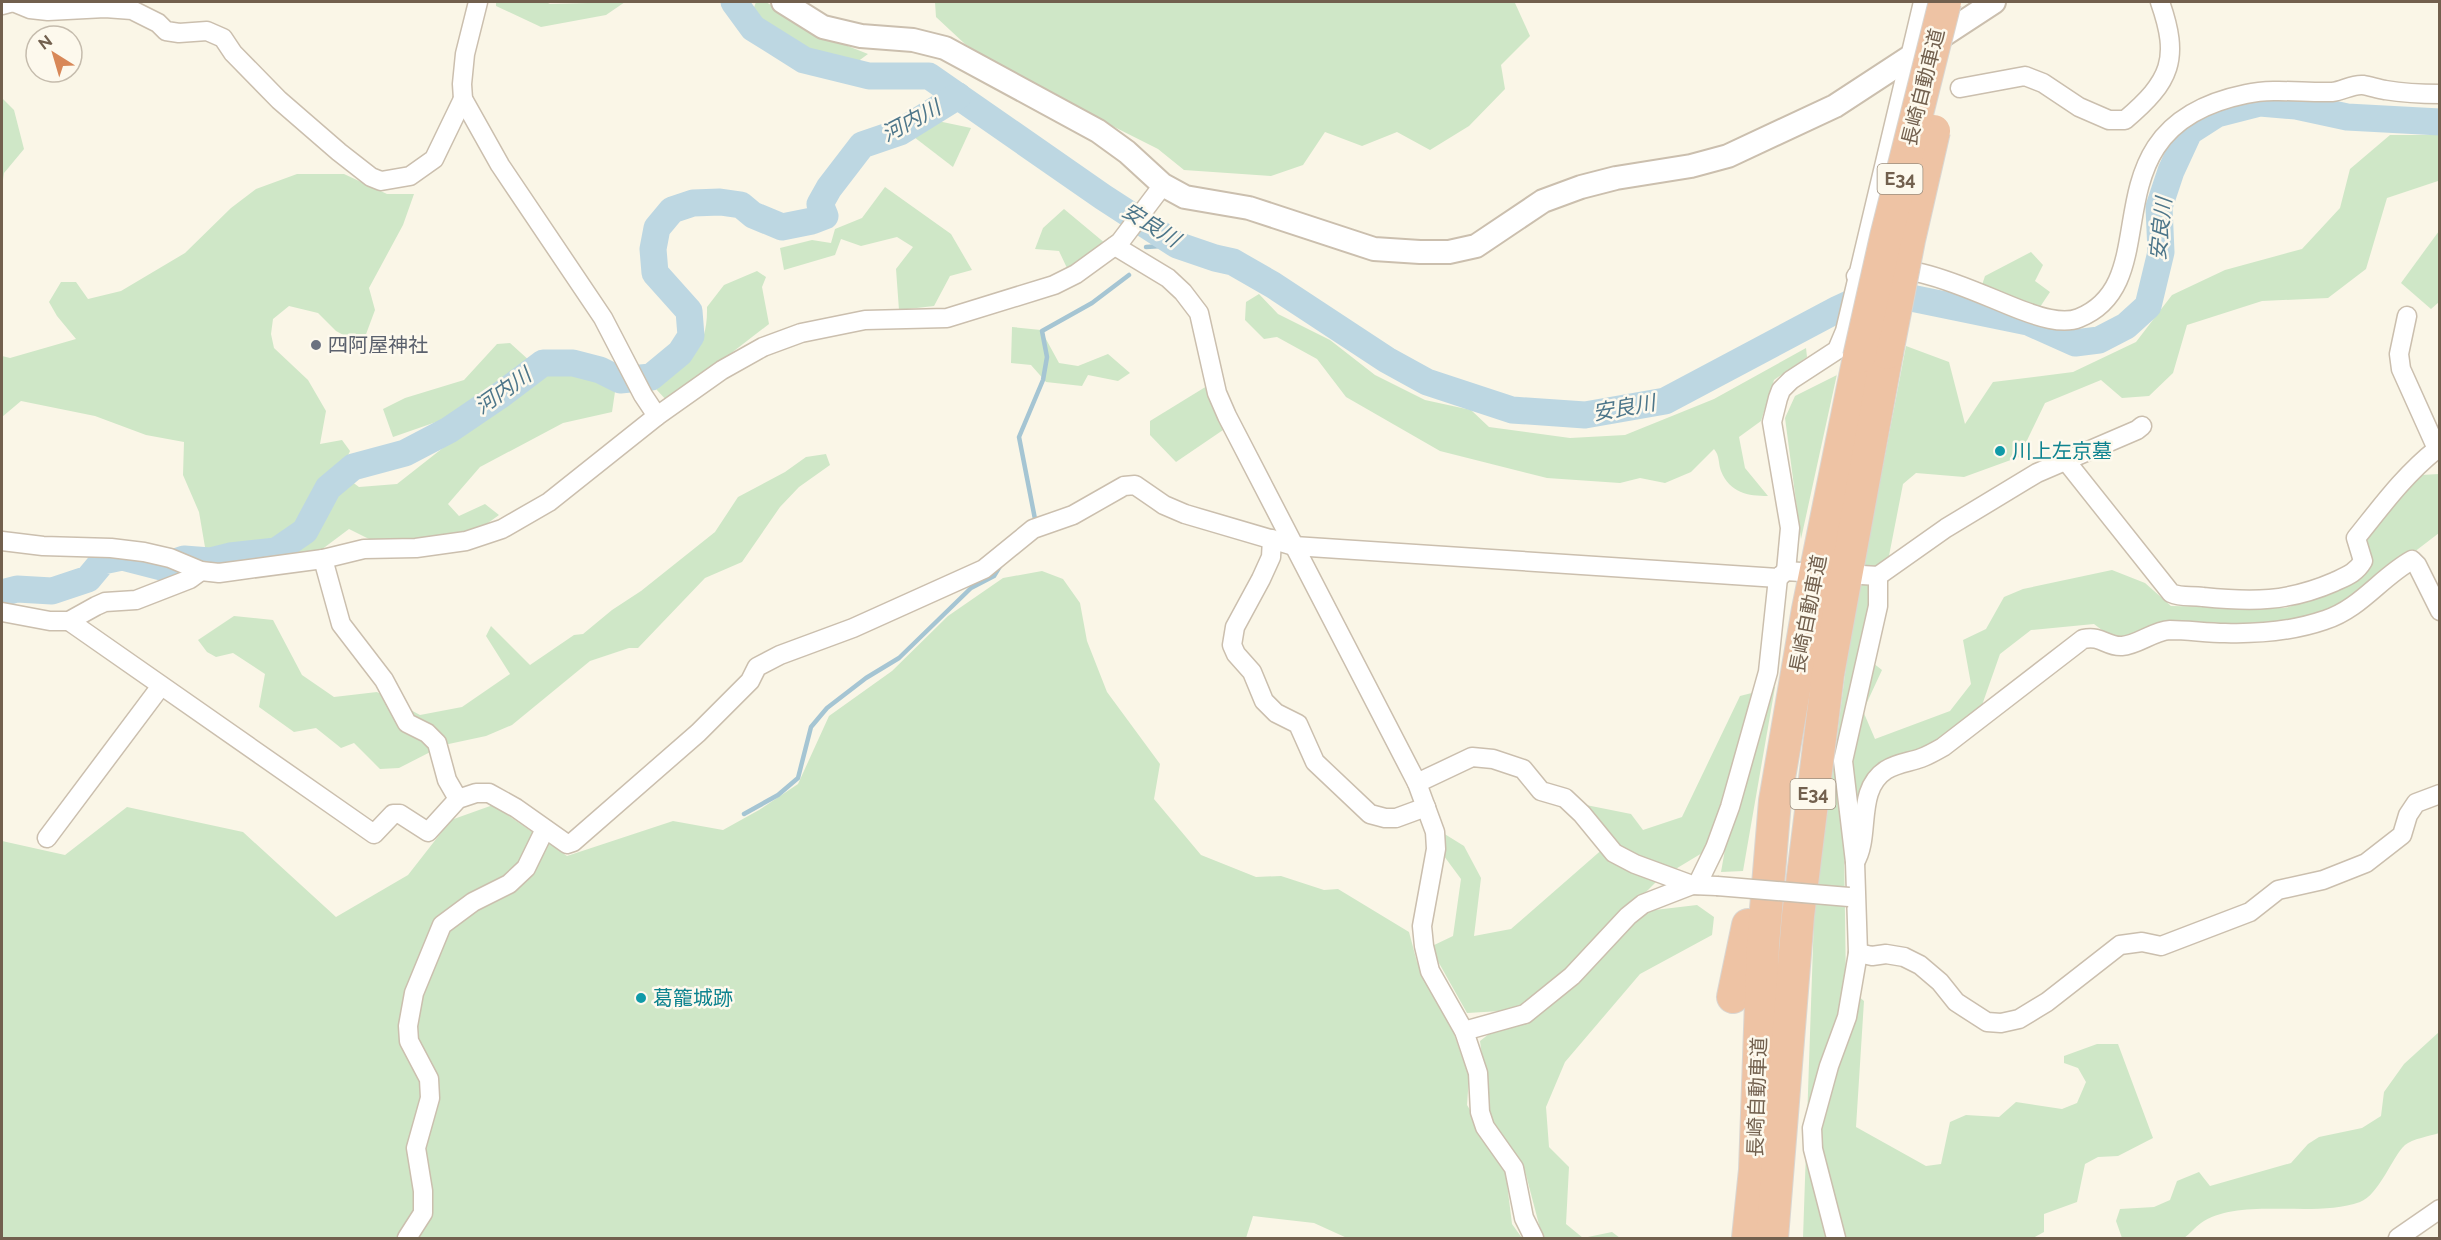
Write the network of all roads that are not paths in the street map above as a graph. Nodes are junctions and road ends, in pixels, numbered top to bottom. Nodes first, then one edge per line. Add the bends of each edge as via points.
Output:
1 (478, 2) edge
2 (783, 2) edge
3 (1923, 2) edge
4 (1945, 2) edge
5 (1966, 2) edge
6 (1994, 2) edge
7 (2160, 2) edge
8 (2, 5) edge
9 (1909, 57) junction
10 (1960, 88) dead end
11 (2439, 94) edge
12 (463, 99) junction
13 (1159, 191) junction
14 (1117, 244) junction
15 (1856, 276) junction
16 (2407, 316) dead end
17 (1864, 347) junction
18 (657, 416) junction
19 (2142, 426) dead end
20 (2066, 461) junction
21 (1272, 539) junction
22 (2, 541) edge
23 (1294, 546) junction
24 (323, 559) junction
25 (195, 569) junction
26 (1788, 574) junction
27 (2439, 611) edge
28 (2, 612) edge
29 (69, 621) junction
30 (161, 686) junction
31 (1417, 783) junction
32 (2439, 794) edge
33 (458, 799) junction
34 (1775, 801) junction
35 (1426, 807) junction
36 (545, 830) junction
37 (47, 838) dead end
38 (1855, 862) junction
39 (1695, 885) junction
40 (1853, 899) junction
41 (1858, 953) junction
42 (1733, 998) dead end
43 (1788, 1030) junction
44 (1464, 1031) junction
45 (2439, 1209) edge
46 (407, 1239) edge
47 (1534, 1239) edge
48 (1748, 1239) edge
49 (1772, 1239) edge
50 (1792, 1239) edge
51 (1836, 1239) edge
52 (2398, 1239) edge

1 - 12 street via 465,54
2 - 13 street via 823,27 945,48 1098,131 1148,169
3 - 9 street
4 - 17 highway, 長崎自動車道 / E34, bridge via 1886,237
5 - 17 highway, 長崎自動車道 / E34, bridge via 1909,240
6 - 9 street
7 - 10 street via 2168,28 2169,68 2144,104 2125,120 2109,120 2079,108 2043,83 2025,76
8 - 12 street via 13,2 48,11 132,10 166,31 207,31 223,38 279,100 346,158 381,181 410,176 434,159
9 - 13 street via 1835,106 1728,156 1581,187 1543,201 1476,246 1449,252 1374,249 1249,208
9 - 15 street
11 - 15 street via 2362,85 2336,92 2246,94 2188,114 2167,132 2144,168 2117,285 2103,305 2075,320 2036,316 1915,272 1866,271
12 - 18 street via 500,165 603,318
13 - 14 street
14 - 18 street via 1054,285 947,318 864,320 762,346
14 - 23 street via 1168,278 1199,313 1217,393
15 - 17 street
16 - 20 street via 2399,354 2401,369 2437,449 2389,497 2356,538 2363,561 2356,572 2308,593 2239,601 2179,597 2171,593
17 - 26 street via 1837,350 1791,380 1778,398 1772,422 1790,528
17 - 34 highway, 長崎自動車道 / E34 via 1808,609
17 - 43 highway, 長崎自動車道 / E34
18 - 24 street via 549,502 502,529 466,541 416,548 364,549
19 - 20 street
20 - 38 street via 2002,493 1870,575 1878,606 1843,761
21 - 23 street
21 - 35 street via 1271,557 1262,579 1235,627 1232,645 1236,654 1252,672 1264,701 1276,713 1298,724 1315,762 1370,814 1396,818
21 - 36 street via 1185,514 1135,485 1124,486 1073,515 1033,529 984,569 853,628 768,660 757,667 750,681 698,733 573,842 567,844
22 - 25 street via 111,548 170,558
23 - 26 street
23 - 31 street
24 - 25 street via 219,573
24 - 33 street via 341,624 384,680 407,723 437,743 447,780
25 - 29 street via 190,579 136,600 96,606
26 - 39 street via 1768,672 1730,807 1715,848
27 - 38 street via 2412,560 2362,601 2327,620 2280,631 2226,634 2168,630 2123,646 2094,636 2082,639 1943,747 1886,770 1867,803 1862,851
28 - 29 street
29 - 30 street
30 - 33 street via 374,834 393,814 400,814 428,832
30 - 37 street
31 - 35 street
31 - 39 street via 1472,757 1523,769 1541,791 1565,798 1614,853
32 - 41 street via 2416,803 2402,835 2366,862 2323,880 2278,890 2250,912 2161,946 2142,942 2120,945 2019,1019 1987,1022 1956,1002 1920,964 1904,957
33 - 36 street via 489,793
34 - 42 highway
34 - 48 highway, 長崎自動車道 / E34 via 1763,945 1755,1170
35 - 44 street via 1436,849 1422,926 1424,946 1430,971
36 - 46 street via 526,868 509,884 473,902 442,925 414,993 409,1041 429,1079 430,1098 417,1148 423,1213
38 - 40 street
39 - 40 street, bridge
39 - 44 street via 1643,904 1572,976 1525,1014
40 - 41 street
41 - 51 street via 1846,1017 1812,1128 1813,1149
43 - 49 highway, 長崎自動車道 / E34
43 - 50 highway
44 - 47 street via 1478,1073 1480,1112 1485,1127 1515,1168 1524,1218
45 - 52 street

